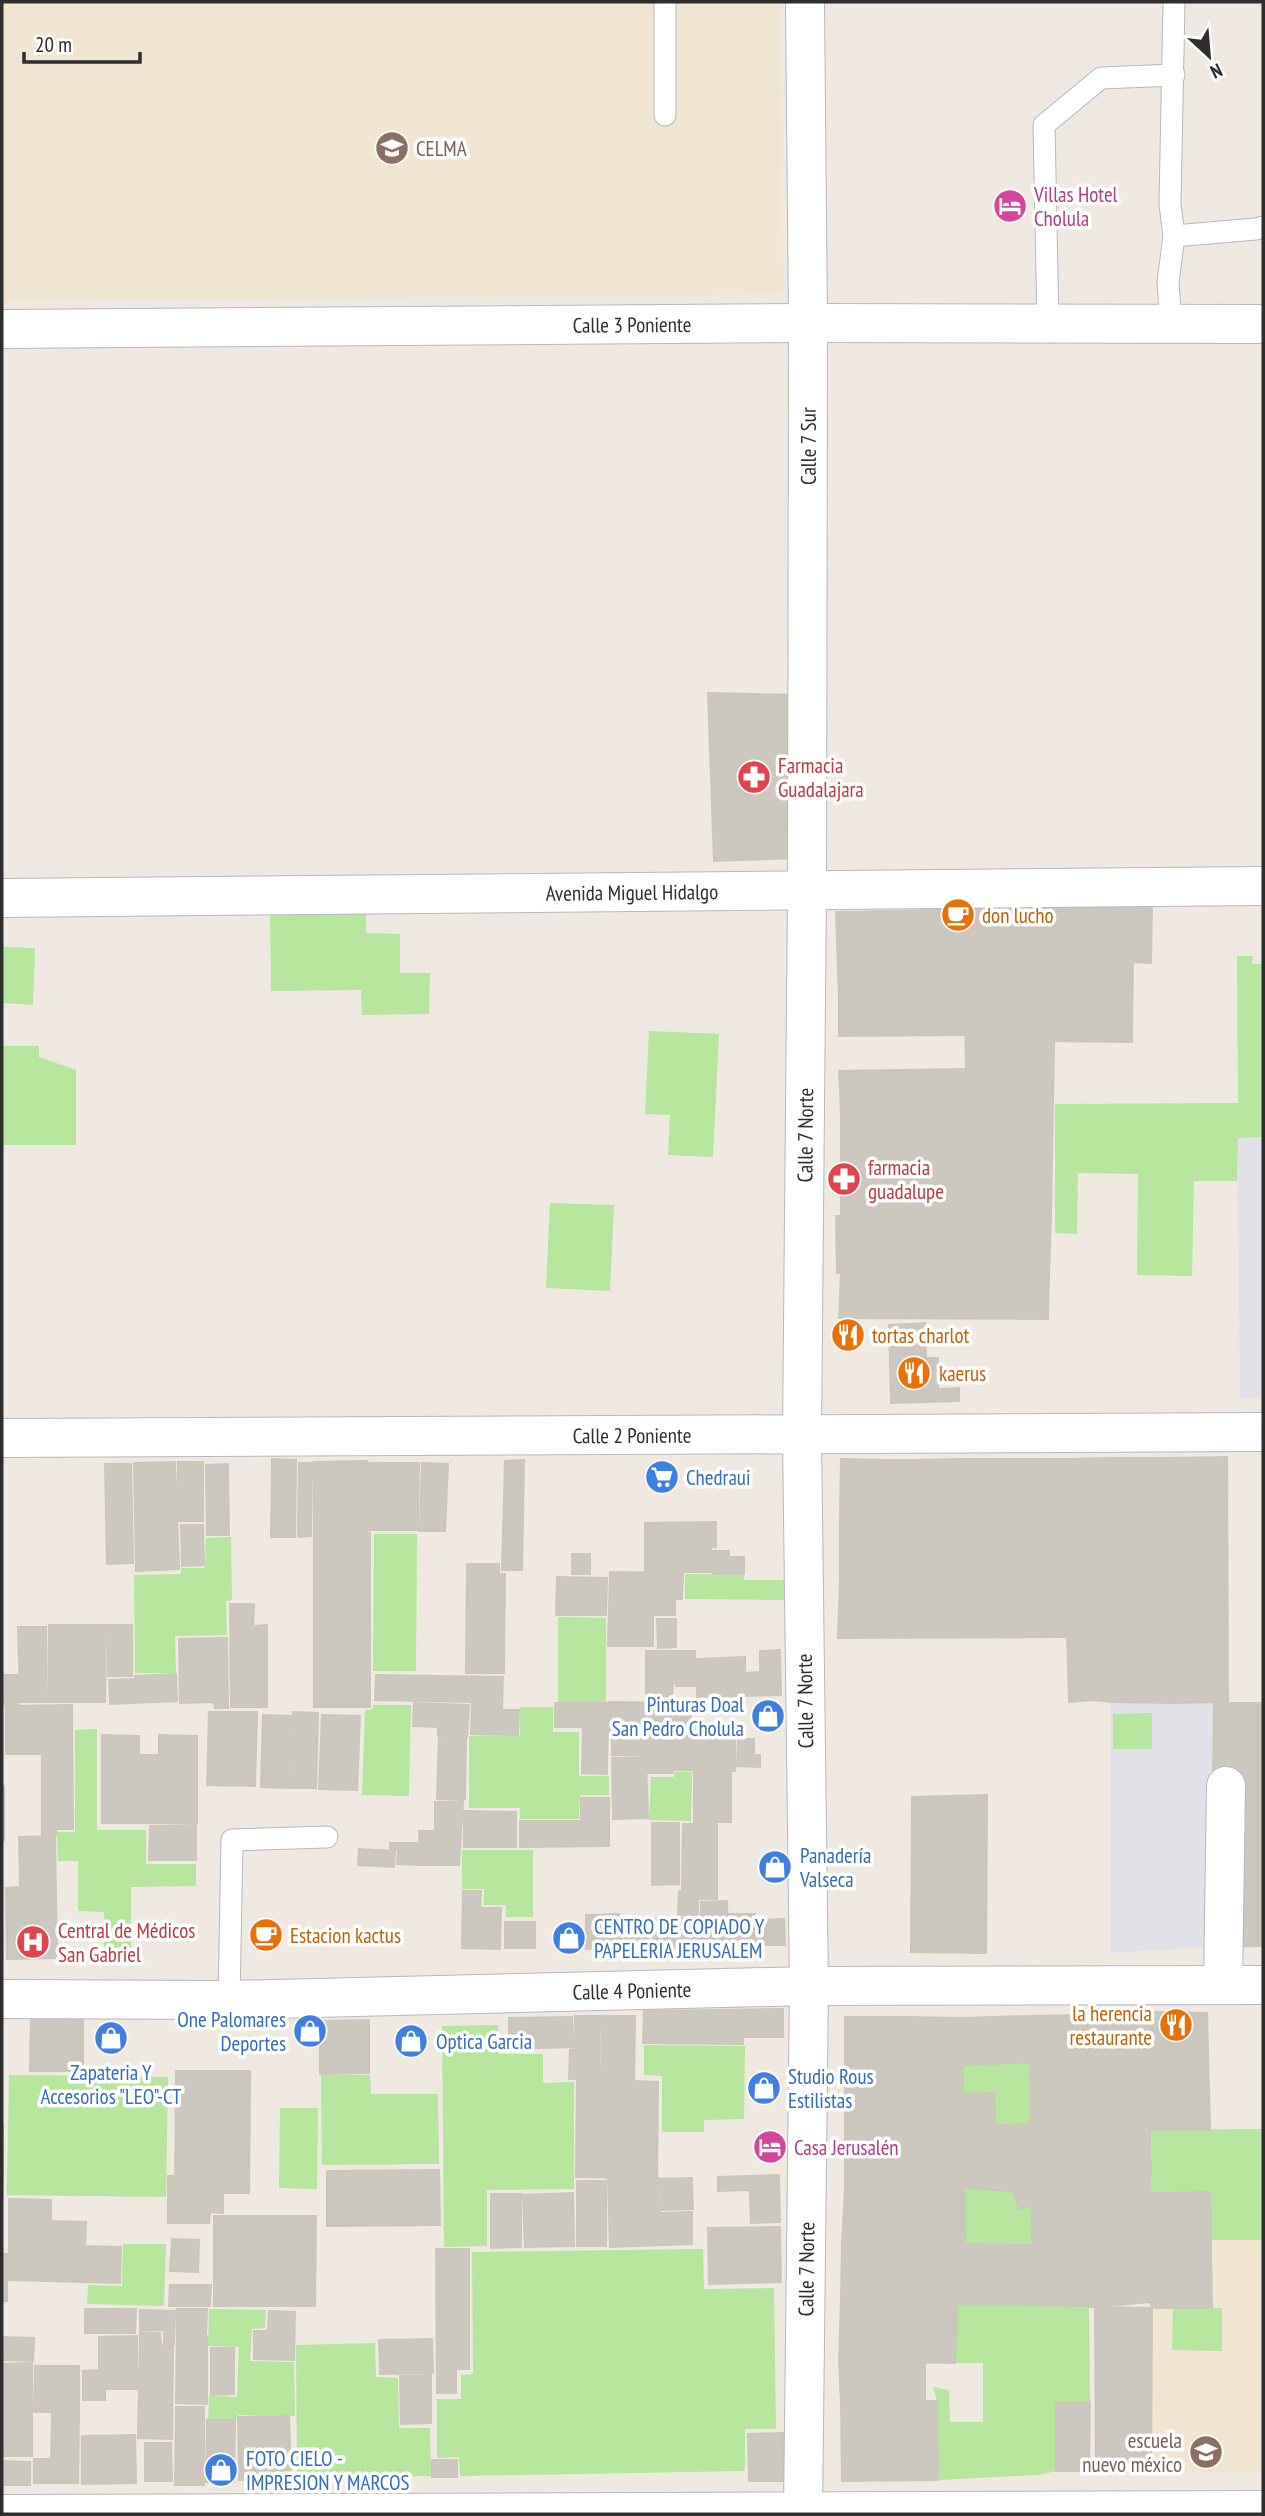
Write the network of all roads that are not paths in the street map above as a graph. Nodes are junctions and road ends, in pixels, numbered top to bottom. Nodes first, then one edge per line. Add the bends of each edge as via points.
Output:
1 (665, 2) edge
2 (805, 2) edge
3 (1174, 2) edge
4 (1174, 75) junction
5 (665, 115) dead end
6 (1263, 227) edge
7 (1174, 236) junction
8 (808, 323) junction
9 (1048, 324) junction
10 (1171, 324) junction
11 (1263, 324) edge
12 (2, 329) edge
13 (1263, 886) edge
14 (807, 888) junction
15 (2, 898) edge
16 (1263, 1432) edge
17 (802, 1436) junction
18 (2, 1438) edge
19 (1226, 1786) dead end
20 (327, 1838) dead end
21 (1223, 1985) junction
22 (1263, 1985) edge
23 (809, 1986) junction
24 (2, 1999) edge
25 (229, 2000) junction
26 (1263, 2510) edge
27 (803, 2513) edge
28 (2, 2514) edge

1 - 5 lane
2 - 8 street, Calle 7 Sur
3 - 4 lane
4 - 7 lane via 1170,204
4 - 9 lane via 1101,78 1044,125
6 - 7 lane
7 - 10 lane via 1168,282
8 - 9 street, Calle 3 Poniente
8 - 12 street, Calle 3 Poniente
8 - 14 street, Calle 7 Sur
9 - 10 street, Calle 3 Poniente
10 - 11 street, Calle 3 Poniente
13 - 14 street, Avenida Miguel Hidalgo
14 - 15 street, Avenida Miguel Hidalgo
14 - 17 street, Calle 7 Norte
16 - 17 street, Calle 2 Poniente
17 - 18 street, Calle 2 Poniente
17 - 23 street, Calle 7 Norte
19 - 21 street
20 - 25 lane via 233,1840
21 - 22 street, Calle 4 Poniente
21 - 23 street, Calle 4 Poniente
23 - 25 street, Calle 4 Poniente
23 - 27 street, Calle 7 Norte
24 - 25 street, Calle 4 Poniente
26 - 27 street
27 - 28 street

